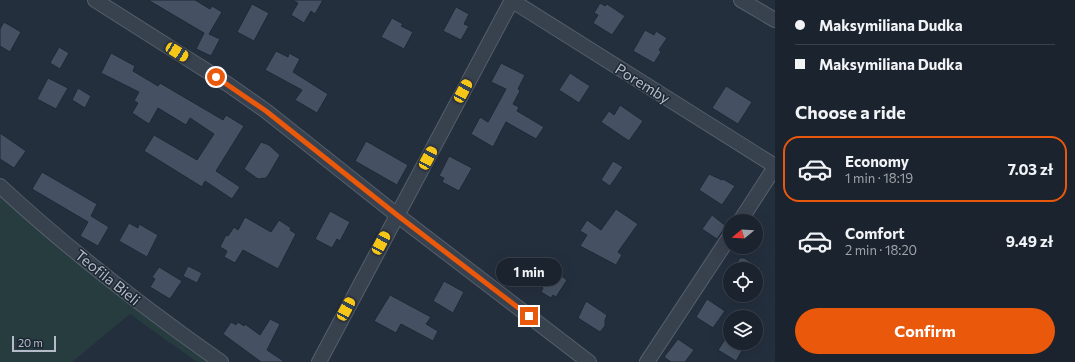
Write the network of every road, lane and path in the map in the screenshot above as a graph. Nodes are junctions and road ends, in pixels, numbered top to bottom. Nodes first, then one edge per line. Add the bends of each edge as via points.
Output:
1 (95, 0) edge
2 (741, 0) edge
3 (518, 2) edge
4 (775, 20) edge
5 (775, 166) edge
6 (0, 186) edge
7 (744, 214) edge
8 (397, 215) junction
9 (723, 247) edge
10 (221, 362) edge
11 (319, 362) edge
12 (589, 362) edge
13 (647, 362) edge

1 - 8 street via 266,111
2 - 4 street
3 - 5 street, Poremby
3 - 8 street
5 - 7 street
6 - 10 street, Teofila Bieli via 120,288
8 - 11 street
8 - 12 street
9 - 13 street

